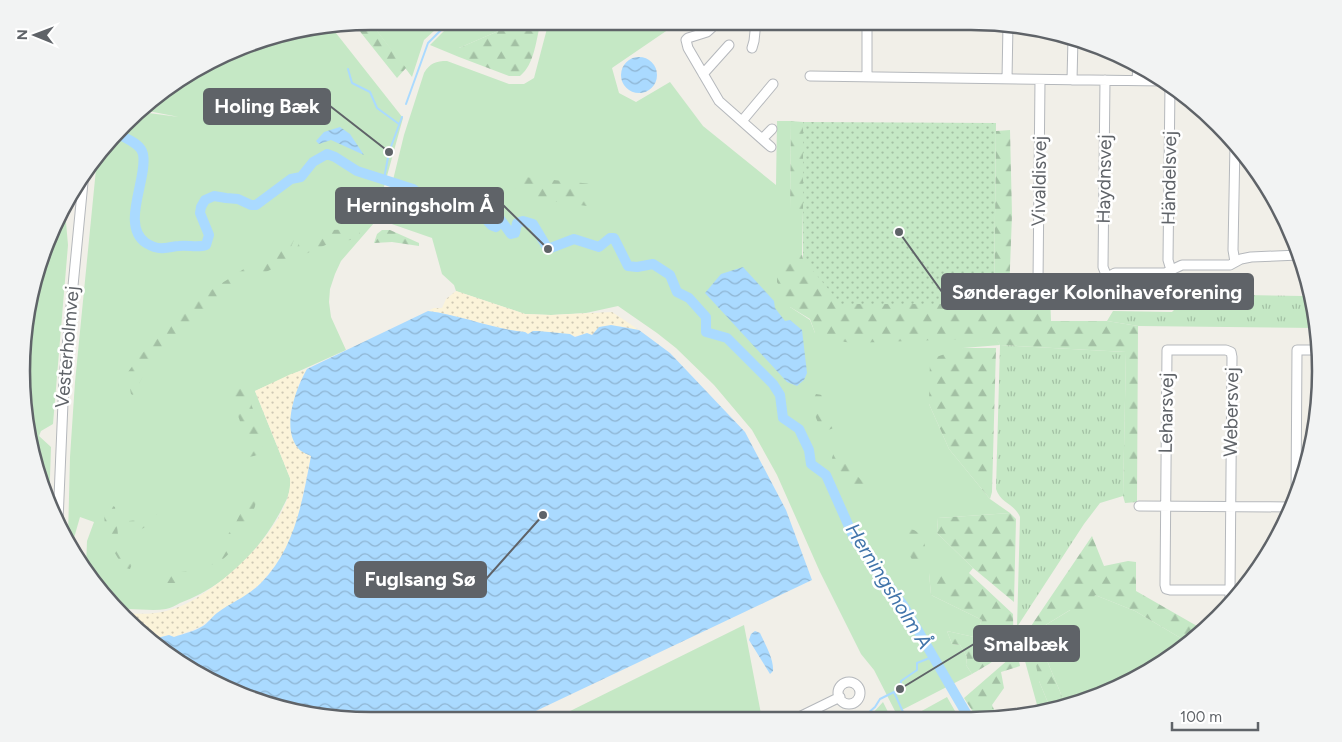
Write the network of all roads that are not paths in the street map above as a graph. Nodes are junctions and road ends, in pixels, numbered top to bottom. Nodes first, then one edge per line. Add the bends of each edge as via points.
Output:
1 (709, 30) edge
2 (755, 30) edge
3 (867, 30) edge
4 (1008, 32) edge
5 (728, 45) dead end
6 (1072, 46) edge
7 (752, 48) dead end
8 (1137, 73) edge
9 (703, 74) junction
10 (810, 76) dead end
11 (866, 76) junction
12 (1008, 79) junction
13 (1040, 80) junction
14 (1072, 80) junction
15 (1105, 80) junction
16 (1137, 80) junction
17 (1149, 80) edge
18 (773, 84) dead end
19 (1170, 94) edge
20 (742, 122) junction
21 (772, 129) dead end
22 (762, 139) junction
23 (772, 147) dead end
24 (1235, 155) edge
25 (82, 190) edge
26 (1292, 255) edge
27 (1235, 262) junction
28 (1171, 270) junction
29 (1107, 277) junction
30 (1196, 350) joint
31 (1311, 350) edge
32 (1296, 473) edge
33 (1138, 506) dead end
34 (1165, 506) junction
35 (59, 507) edge
36 (1230, 507) junction
37 (1283, 508) edge
38 (1230, 590) joint
39 (840, 697) dead end
40 (808, 712) edge

1 - 9 street via 686,40
2 - 7 street
3 - 11 street
4 - 12 street
5 - 9 street
6 - 14 street
8 - 16 street
9 - 20 street via 719,101
10 - 11 street
11 - 12 street
12 - 13 street
13 - 14 street
13 - 29 street, Vivaldisvej via 1038,282 1101,281
14 - 15 street
15 - 16 street
15 - 29 street, Haydnsvej via 1103,267
16 - 17 street
18 - 20 street
19 - 28 street, Händelsvej via 1168,260
20 - 22 street
21 - 22 street
22 - 23 street
24 - 27 street
25 - 35 street, Vesterholmvej via 64,379
26 - 27 street via 1251,257
27 - 28 street via 1230,265 1182,265
28 - 29 street via 1164,273 1115,272
30 - 34 street, Leharsvej via 1167,350
30 - 36 street, Webersvej via 1231,352
31 - 32 street via 1297,350
33 - 34 street
34 - 36 street
34 - 38 street via 1166,588
36 - 37 street
36 - 38 street
39 - 40 street

